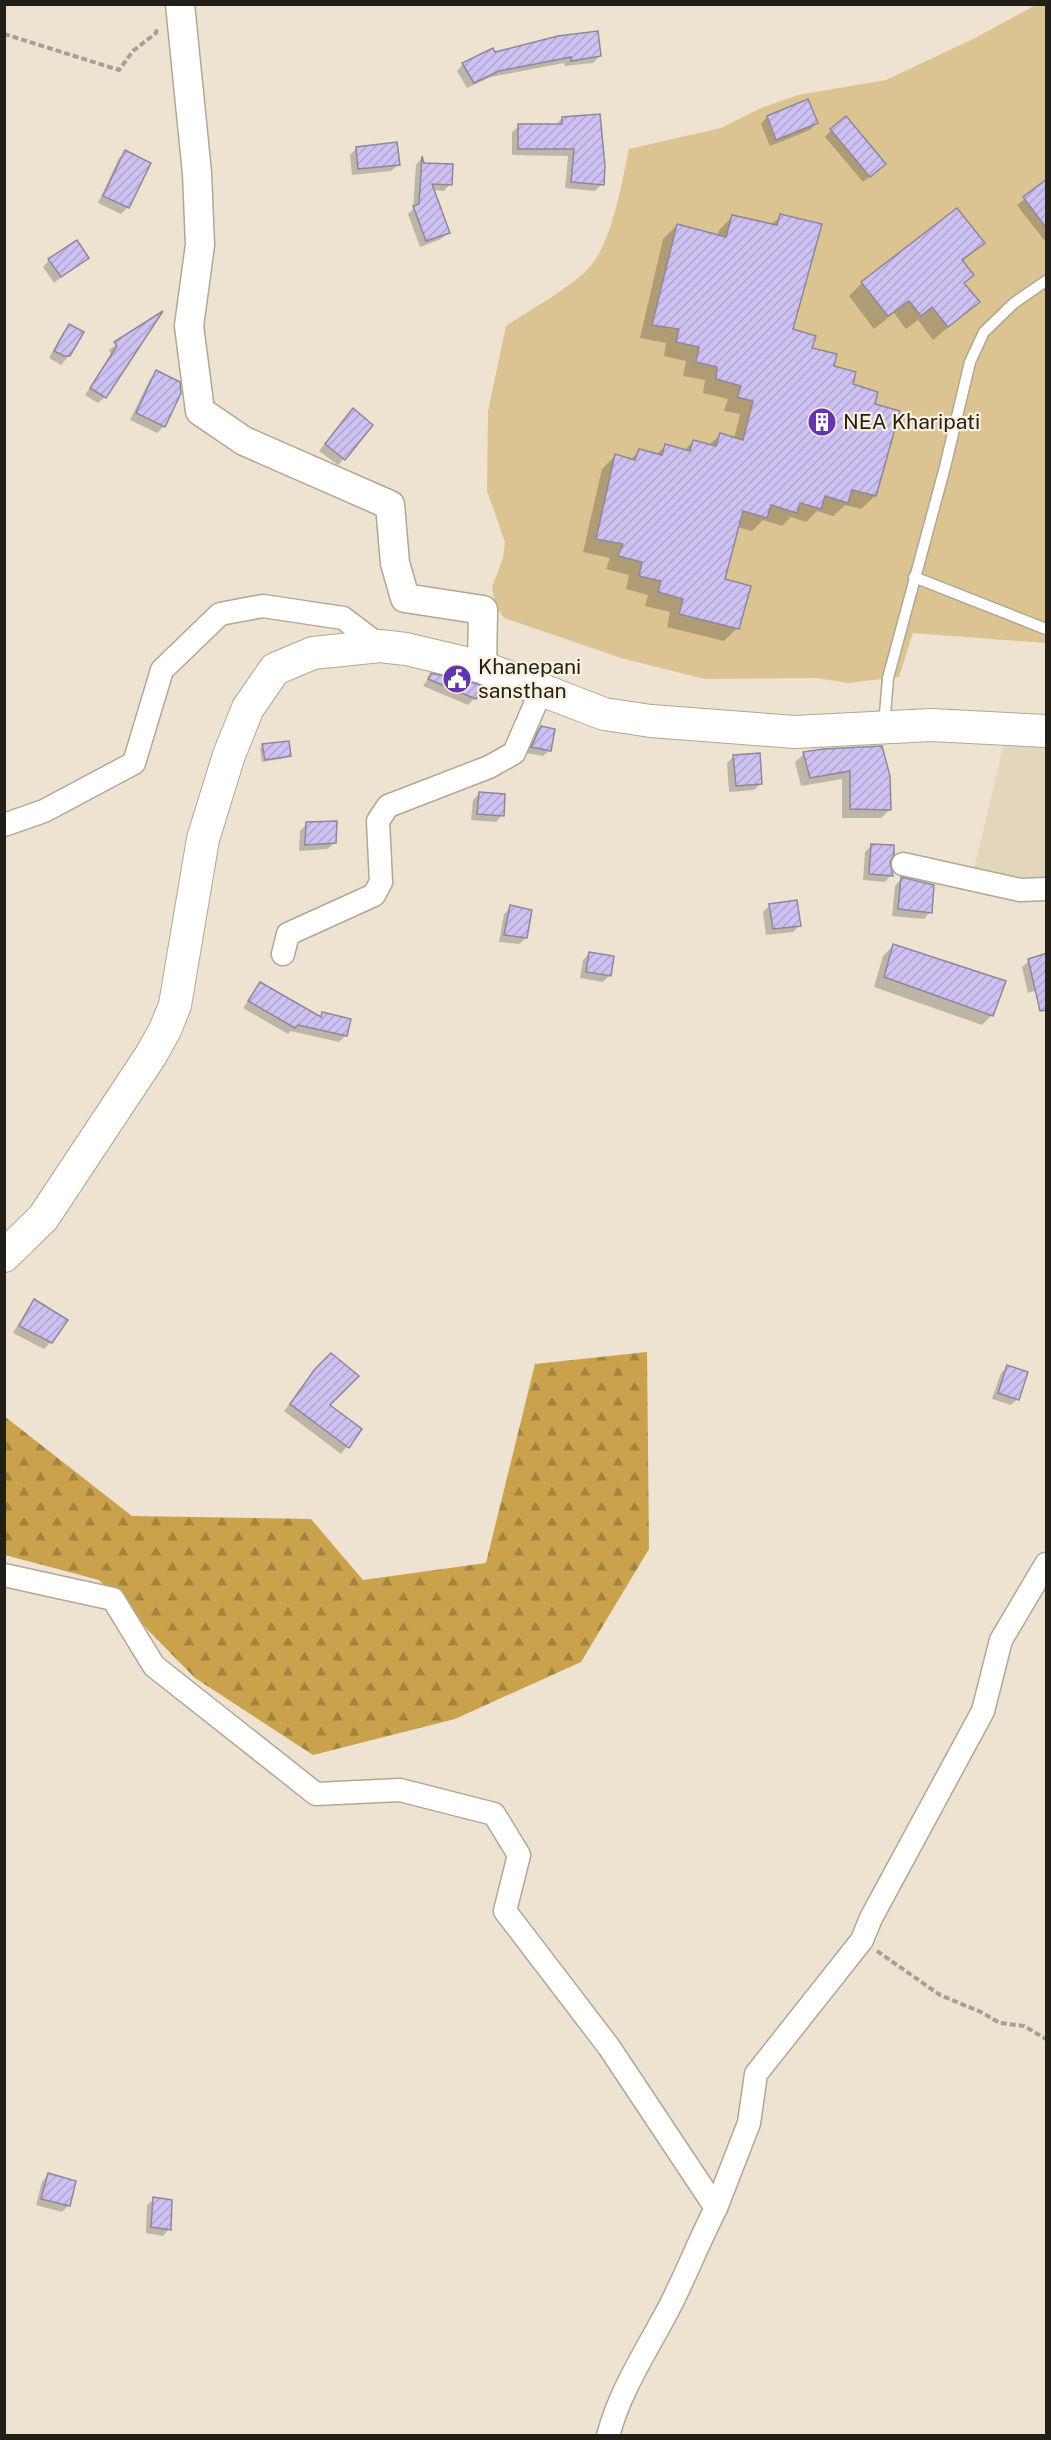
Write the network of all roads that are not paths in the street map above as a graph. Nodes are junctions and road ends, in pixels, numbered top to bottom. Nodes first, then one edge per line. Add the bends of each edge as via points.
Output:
1 (180, 4) edge
2 (1047, 281) edge
3 (914, 577) junction
4 (1047, 629) edge
5 (380, 646) junction
6 (482, 667) junction
7 (541, 691) junction
8 (884, 726) junction
9 (1047, 731) edge
10 (4, 825) edge
11 (903, 864) dead end
12 (1047, 889) edge
13 (283, 954) dead end
14 (4, 1256) edge
15 (1047, 1564) edge
16 (4, 1575) edge
17 (716, 2208) junction
18 (608, 2436) edge

1 - 6 street via 197,173 200,245 189,326 200,411 244,441 390,505 395,563 405,598 483,610
2 - 3 lane via 1014,303 984,332 970,363
3 - 4 lane
3 - 8 lane via 888,678
5 - 6 main road
5 - 10 street via 343,618 263,606 220,614 162,670 134,763 44,811
5 - 14 main road via 314,653 275,669 248,708 202,839 175,1005 165,1030 43,1218
6 - 7 main road
7 - 8 main road via 604,714 682,725 795,732
7 - 13 street via 514,753 489,767 388,806 378,821 381,882 374,895 288,934
8 - 9 main road
11 - 12 street via 1020,890
15 - 17 street via 1000,1640 983,1711 862,1940 756,2074 749,2123
16 - 17 street via 112,1599 154,1666 316,1794 400,1790 494,1814 519,1855 505,1911 609,2047
17 - 18 street via 615,2409

